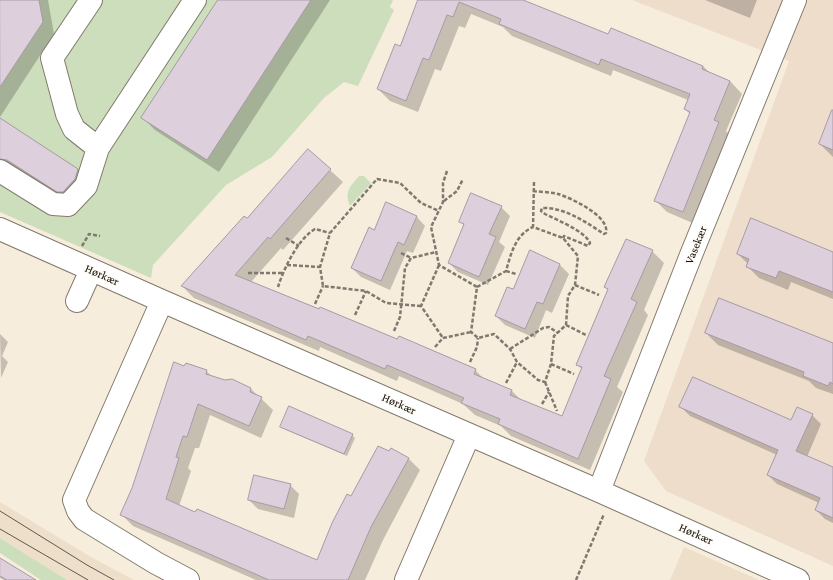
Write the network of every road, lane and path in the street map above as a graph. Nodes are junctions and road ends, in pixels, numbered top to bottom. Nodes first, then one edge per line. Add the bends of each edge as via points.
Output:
1 (91, 0) edge
2 (195, 0) edge
3 (795, 0) edge
4 (98, 148) junction
5 (0, 171) edge
6 (447, 171) dead end
7 (463, 179) dead end
8 (534, 182) dead end
9 (533, 191) junction
10 (443, 202) junction
11 (439, 211) junction
12 (532, 227) junction
13 (330, 233) junction
14 (2, 235) edge
15 (286, 238) dead end
16 (563, 238) junction
17 (299, 246) junction
18 (436, 252) junction
19 (401, 253) dead end
20 (411, 258) junction
21 (287, 265) junction
22 (439, 265) junction
23 (320, 267) junction
24 (91, 270) junction
25 (506, 271) junction
26 (248, 273) dead end
27 (282, 273) junction
28 (516, 274) dead end
29 (575, 285) junction
30 (323, 286) junction
31 (278, 287) dead end
32 (477, 287) junction
33 (366, 291) junction
34 (599, 296) dead end
35 (77, 301) dead end
36 (162, 301) junction
37 (315, 304) dead end
38 (402, 304) junction
39 (421, 306) junction
40 (355, 315) dead end
41 (566, 325) junction
42 (394, 332) dead end
43 (471, 332) junction
44 (558, 333) junction
45 (586, 335) dead end
46 (443, 338) junction
47 (478, 338) junction
48 (435, 347) dead end
49 (510, 349) junction
50 (470, 362) dead end
51 (517, 362) junction
52 (551, 364) junction
53 (574, 374) dead end
54 (545, 382) junction
55 (506, 383) dead end
56 (549, 392) junction
57 (542, 404) dead end
58 (557, 410) dead end
59 (469, 435) junction
60 (605, 494) junction
61 (188, 580) edge
62 (406, 580) edge
63 (576, 580) edge
64 (798, 580) edge

1 - 4 street via 52,58 66,114 74,129
2 - 4 street
3 - 60 street, Vasekær via 694,248
4 - 5 street via 86,186 68,205 53,204
6 - 10 path via 443,183
7 - 10 path via 457,191
8 - 9 path
9 - 12 path
9 - 16 path via 557,193 574,200 591,209 605,224 607,230 604,234 569,214 542,208 541,211 545,214 571,227 590,243 588,246 564,236
10 - 11 path
11 - 13 path via 421,203 400,183 378,179
11 - 18 path via 431,227
12 - 16 path
12 - 25 path via 525,230 514,246
13 - 17 path via 315,228
13 - 23 path
14 - 24 street, Hørkær
15 - 17 path
16 - 29 path via 578,256
17 - 21 path
18 - 20 path
18 - 22 path
19 - 20 path
20 - 38 path via 405,268
21 - 23 path
21 - 27 path
22 - 32 path
22 - 39 path
23 - 30 path
24 - 35 street
24 - 36 street, Hørkær
25 - 28 path
25 - 32 path
26 - 27 path
27 - 31 path
29 - 34 path
29 - 41 path via 568,296
30 - 33 path
30 - 37 path
32 - 43 path
33 - 38 path via 386,303
33 - 40 path
36 - 59 street, Hørkær
36 - 61 street via 74,500 84,519
38 - 39 path
38 - 42 path
39 - 46 path
41 - 44 path
41 - 45 path
43 - 46 path
43 - 47 path
44 - 49 path via 549,327 543,328
44 - 52 path via 554,336
46 - 48 path
47 - 49 path via 494,334
47 - 50 path
49 - 51 path
51 - 54 path via 538,380
51 - 55 path
52 - 53 path
52 - 54 path
54 - 56 path
56 - 57 path
56 - 58 path
59 - 60 street, Hørkær
59 - 62 street
60 - 63 path
60 - 64 street, Hørkær

